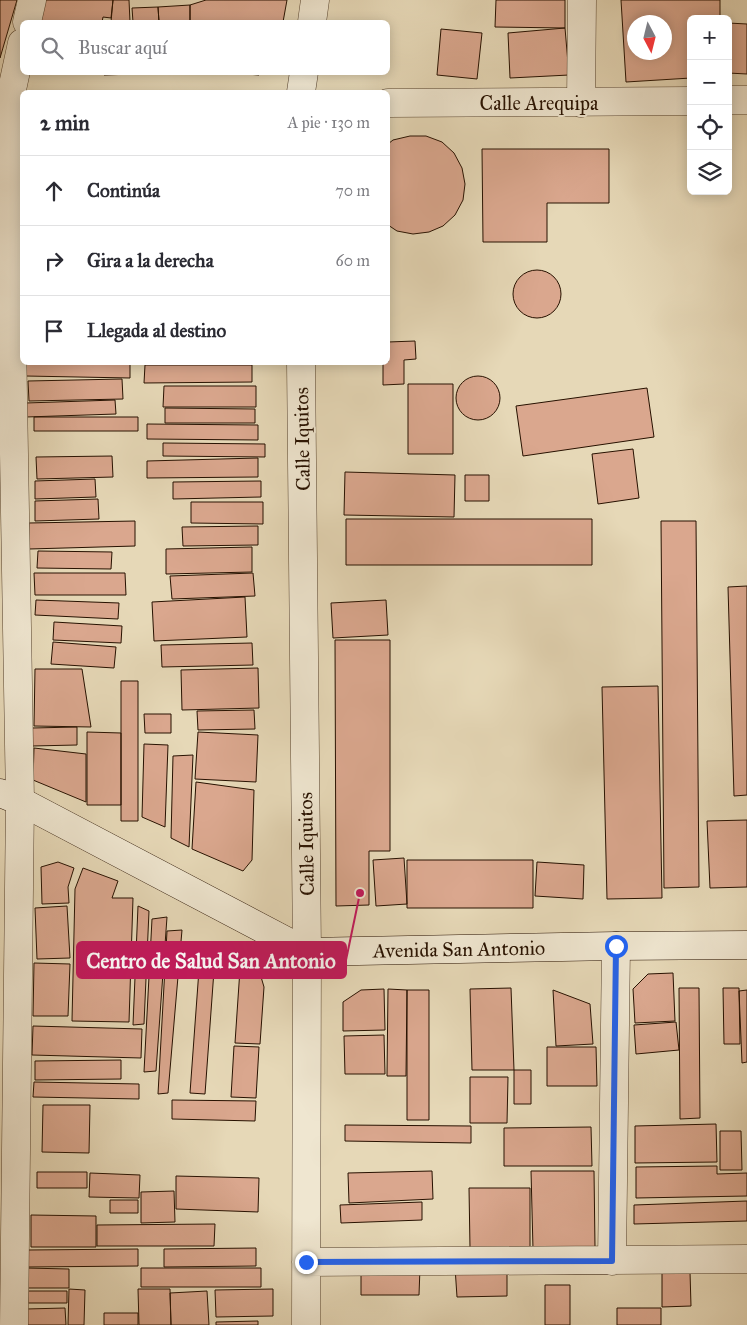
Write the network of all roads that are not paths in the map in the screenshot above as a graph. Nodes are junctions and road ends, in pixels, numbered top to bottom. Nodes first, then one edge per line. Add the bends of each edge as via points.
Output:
1 (32, 0) edge
2 (316, 0) edge
3 (582, 0) edge
4 (27, 20) edge
5 (312, 20) edge
6 (20, 54) edge
7 (304, 75) edge
8 (301, 90) edge
9 (732, 100) edge
10 (747, 100) edge
11 (687, 101) edge
12 (390, 103) edge
13 (581, 103) junction
14 (10, 108) edge
15 (301, 365) edge
16 (10, 797) edge
17 (747, 945) edge
18 (616, 946) junction
19 (307, 952) junction
20 (747, 1259) edge
21 (612, 1261) junction
22 (306, 1262) junction
23 (14, 1325) edge
24 (306, 1325) edge

1 - 4 street
2 - 5 street
3 - 13 street
6 - 14 street
7 - 8 street
9 - 10 street
11 - 13 street, Calle Arequipa
12 - 13 street, Calle Arequipa
14 - 16 street
15 - 19 street, Calle Iquitos
16 - 19 street, Avenida San Antonio
16 - 23 street
17 - 18 street, Avenida San Antonio
18 - 19 street, Avenida San Antonio
18 - 21 street
19 - 22 street, Calle Iquitos
20 - 21 street
21 - 22 street
22 - 24 street, Calle Iquitos

